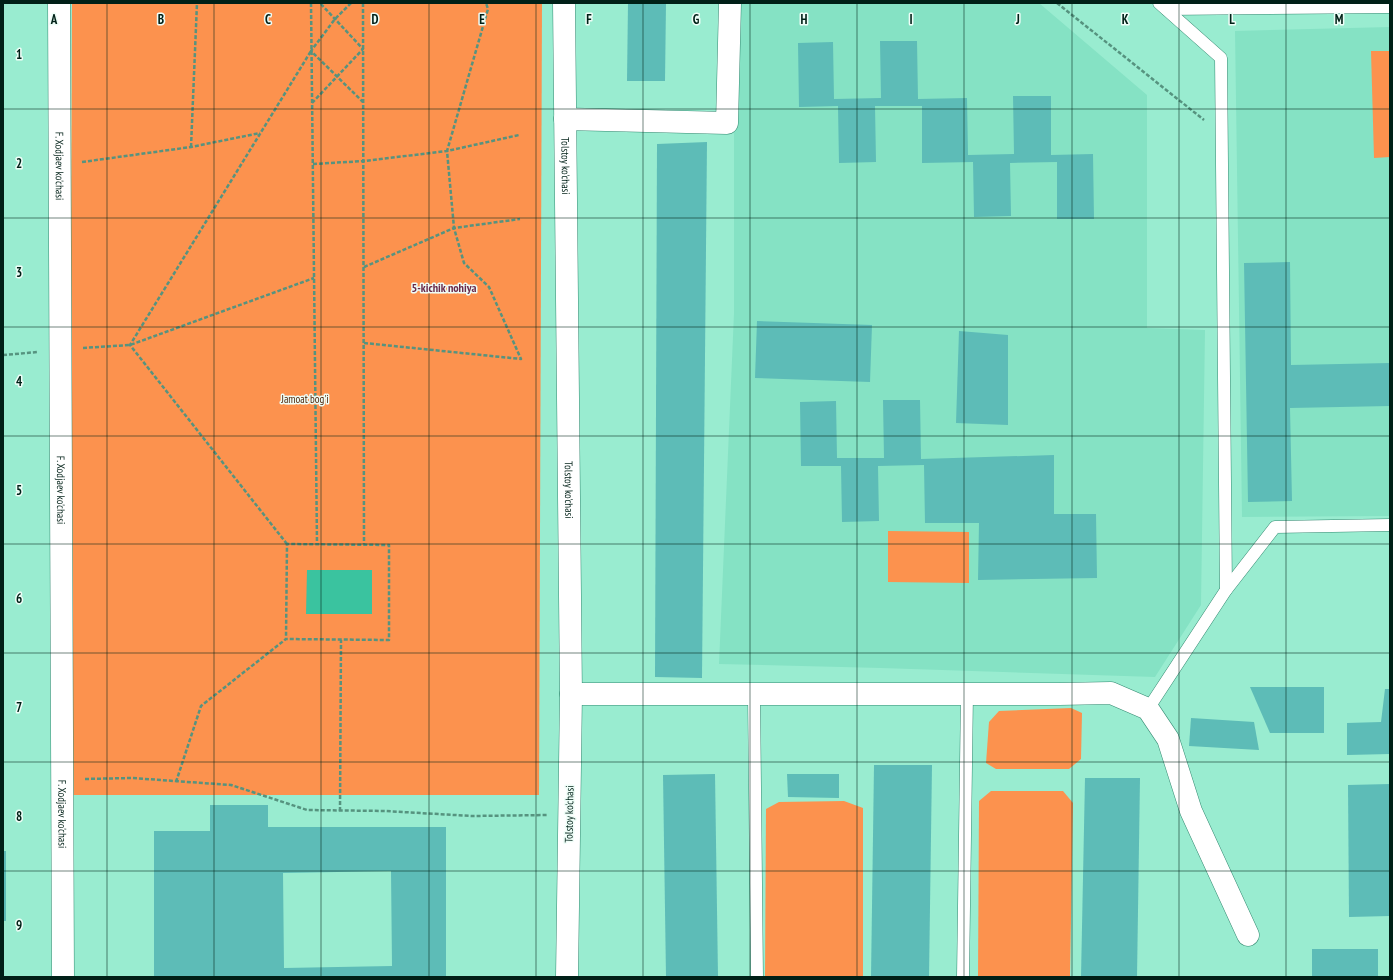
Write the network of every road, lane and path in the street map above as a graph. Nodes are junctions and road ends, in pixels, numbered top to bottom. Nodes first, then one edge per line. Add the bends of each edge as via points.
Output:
1 (59, 3) edge
2 (197, 3) edge
3 (310, 3) edge
4 (320, 3) edge
5 (352, 3) edge
6 (363, 3) edge
7 (486, 3) edge
8 (564, 3) edge
9 (730, 3) edge
10 (1057, 3) edge
11 (1163, 6) edge
12 (1390, 7) edge
13 (335, 19) junction
14 (363, 49) junction
15 (311, 51) junction
16 (336, 77) junction
17 (363, 103) junction
18 (312, 104) junction
19 (565, 119) junction
20 (261, 133) junction
21 (519, 134) dead end
22 (1222, 134) junction
23 (191, 147) junction
24 (447, 151) junction
25 (364, 161) junction
26 (313, 164) junction
27 (60, 165) junction
28 (520, 219) dead end
29 (454, 228) junction
30 (364, 267) junction
31 (314, 278) junction
32 (364, 343) junction
33 (130, 345) junction
34 (60, 350) junction
35 (3, 355) edge
36 (1390, 525) edge
37 (287, 544) junction
38 (317, 544) junction
39 (364, 544) junction
40 (1226, 590) junction
41 (286, 639) junction
42 (341, 640) junction
43 (571, 694) junction
44 (754, 694) junction
45 (967, 694) junction
46 (1148, 709) junction
47 (62, 780) junction
48 (176, 782) junction
49 (340, 811) junction
50 (569, 815) junction
51 (1248, 935) dead end
52 (63, 977) edge
53 (567, 977) edge
54 (757, 977) edge
55 (963, 977) edge

1 - 27 street, F. Xodjaev ko'chasi
2 - 23 path
3 - 15 path
4 - 13 path
5 - 13 path
6 - 14 path
7 - 24 path via 488,9
8 - 19 street, Tolstoy ko'chasi
9 - 19 street via 727,123
10 - 22 path
11 - 12 lane
11 - 22 lane via 1221,58
13 - 14 path
13 - 15 path
14 - 16 path
14 - 17 path
15 - 16 path
15 - 18 path
15 - 20 path
16 - 17 path
16 - 18 path
17 - 25 path
18 - 26 path
19 - 43 street, Tolstoy ko'chasi
20 - 23 path
20 - 33 path
21 - 24 path
22 - 40 lane
23 - 27 path
24 - 25 path
24 - 29 path
25 - 26 path
25 - 30 path
26 - 31 path
27 - 34 street, F. Xodjaev ko'chasi
28 - 29 path
29 - 30 path
29 - 32 path via 464,263 489,287 521,358
30 - 32 path
31 - 33 path
31 - 38 path
32 - 39 path
33 - 34 path
33 - 37 path
34 - 35 path
34 - 47 street, F. Xodjaev ko'chasi
36 - 40 lane via 1276,527
37 - 38 path
37 - 41 path
38 - 39 path
39 - 42 path via 389,545 389,640
40 - 46 lane
41 - 42 path
41 - 48 path via 201,706
42 - 49 path
43 - 44 street
43 - 50 street, Tolstoy ko'chasi
44 - 45 street
44 - 54 lane
45 - 46 street via 1111,693
45 - 55 lane
46 - 51 street via 1168,739 1191,811
47 - 48 path via 132,778
47 - 52 street, F. Xodjaev ko'chasi
48 - 49 path via 231,785 307,810
49 - 50 path via 472,816
50 - 53 street, Tolstoy ko'chasi

